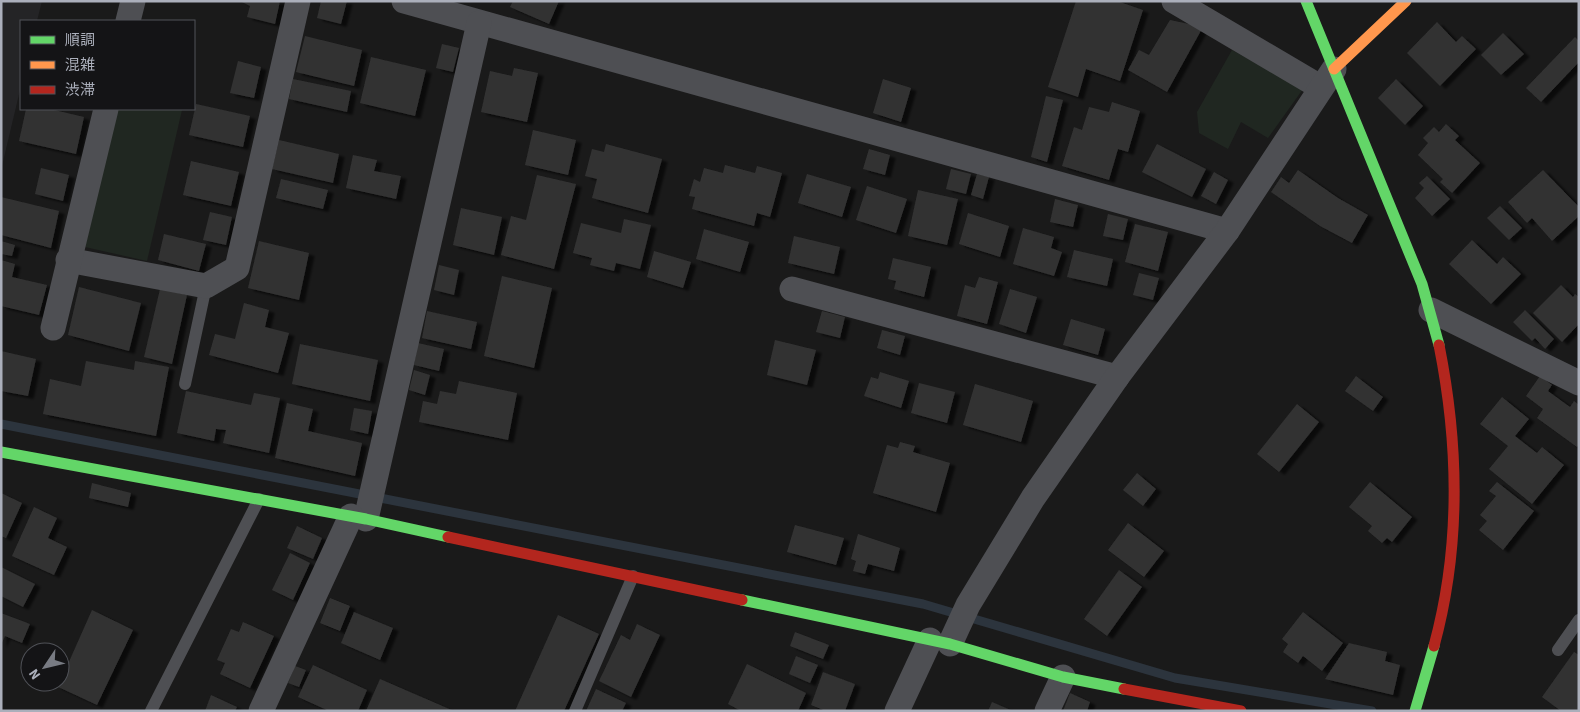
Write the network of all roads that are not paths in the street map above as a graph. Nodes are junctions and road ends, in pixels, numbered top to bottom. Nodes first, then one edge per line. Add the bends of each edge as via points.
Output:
1 (133, 1) edge
2 (298, 1) edge
3 (404, 1) edge
4 (1174, 1) edge
5 (1306, 1) edge
6 (1406, 1) edge
7 (442, 6) edge
8 (128, 20) edge
9 (479, 23) junction
10 (1327, 78) junction
11 (106, 110) edge
12 (1227, 231) junction
13 (68, 260) junction
14 (206, 286) junction
15 (792, 289) dead end
16 (1431, 310) junction
17 (53, 328) dead end
18 (1117, 378) junction
19 (1579, 383) edge
20 (184, 384) dead end
21 (1, 452) edge
22 (259, 499) junction
23 (365, 506) junction
24 (633, 576) junction
25 (1579, 620) edge
26 (952, 629) junction
27 (1558, 650) dead end
28 (1063, 677) junction
29 (1187, 706) edge
30 (151, 711) edge
31 (261, 711) edge
32 (575, 711) edge
33 (897, 711) edge
34 (1047, 711) edge
35 (1241, 711) edge
36 (1415, 711) edge

1 - 8 street
2 - 14 street via 237,268
3 - 7 street
4 - 10 street
5 - 10 street
6 - 10 street
7 - 9 street
9 - 12 street
9 - 23 street
10 - 12 street
10 - 16 street
11 - 13 street
12 - 18 street
13 - 14 street
13 - 17 street
14 - 20 lane
15 - 18 street
16 - 19 street
16 - 36 street via 1446,375 1454,443 1456,499 1452,560 1443,615
18 - 26 street via 1033,498
21 - 22 street
22 - 23 street
22 - 30 lane
23 - 24 street
23 - 31 street
24 - 26 street
24 - 32 lane
25 - 27 lane
26 - 28 street
26 - 33 street
28 - 29 street
28 - 34 street
29 - 35 street

